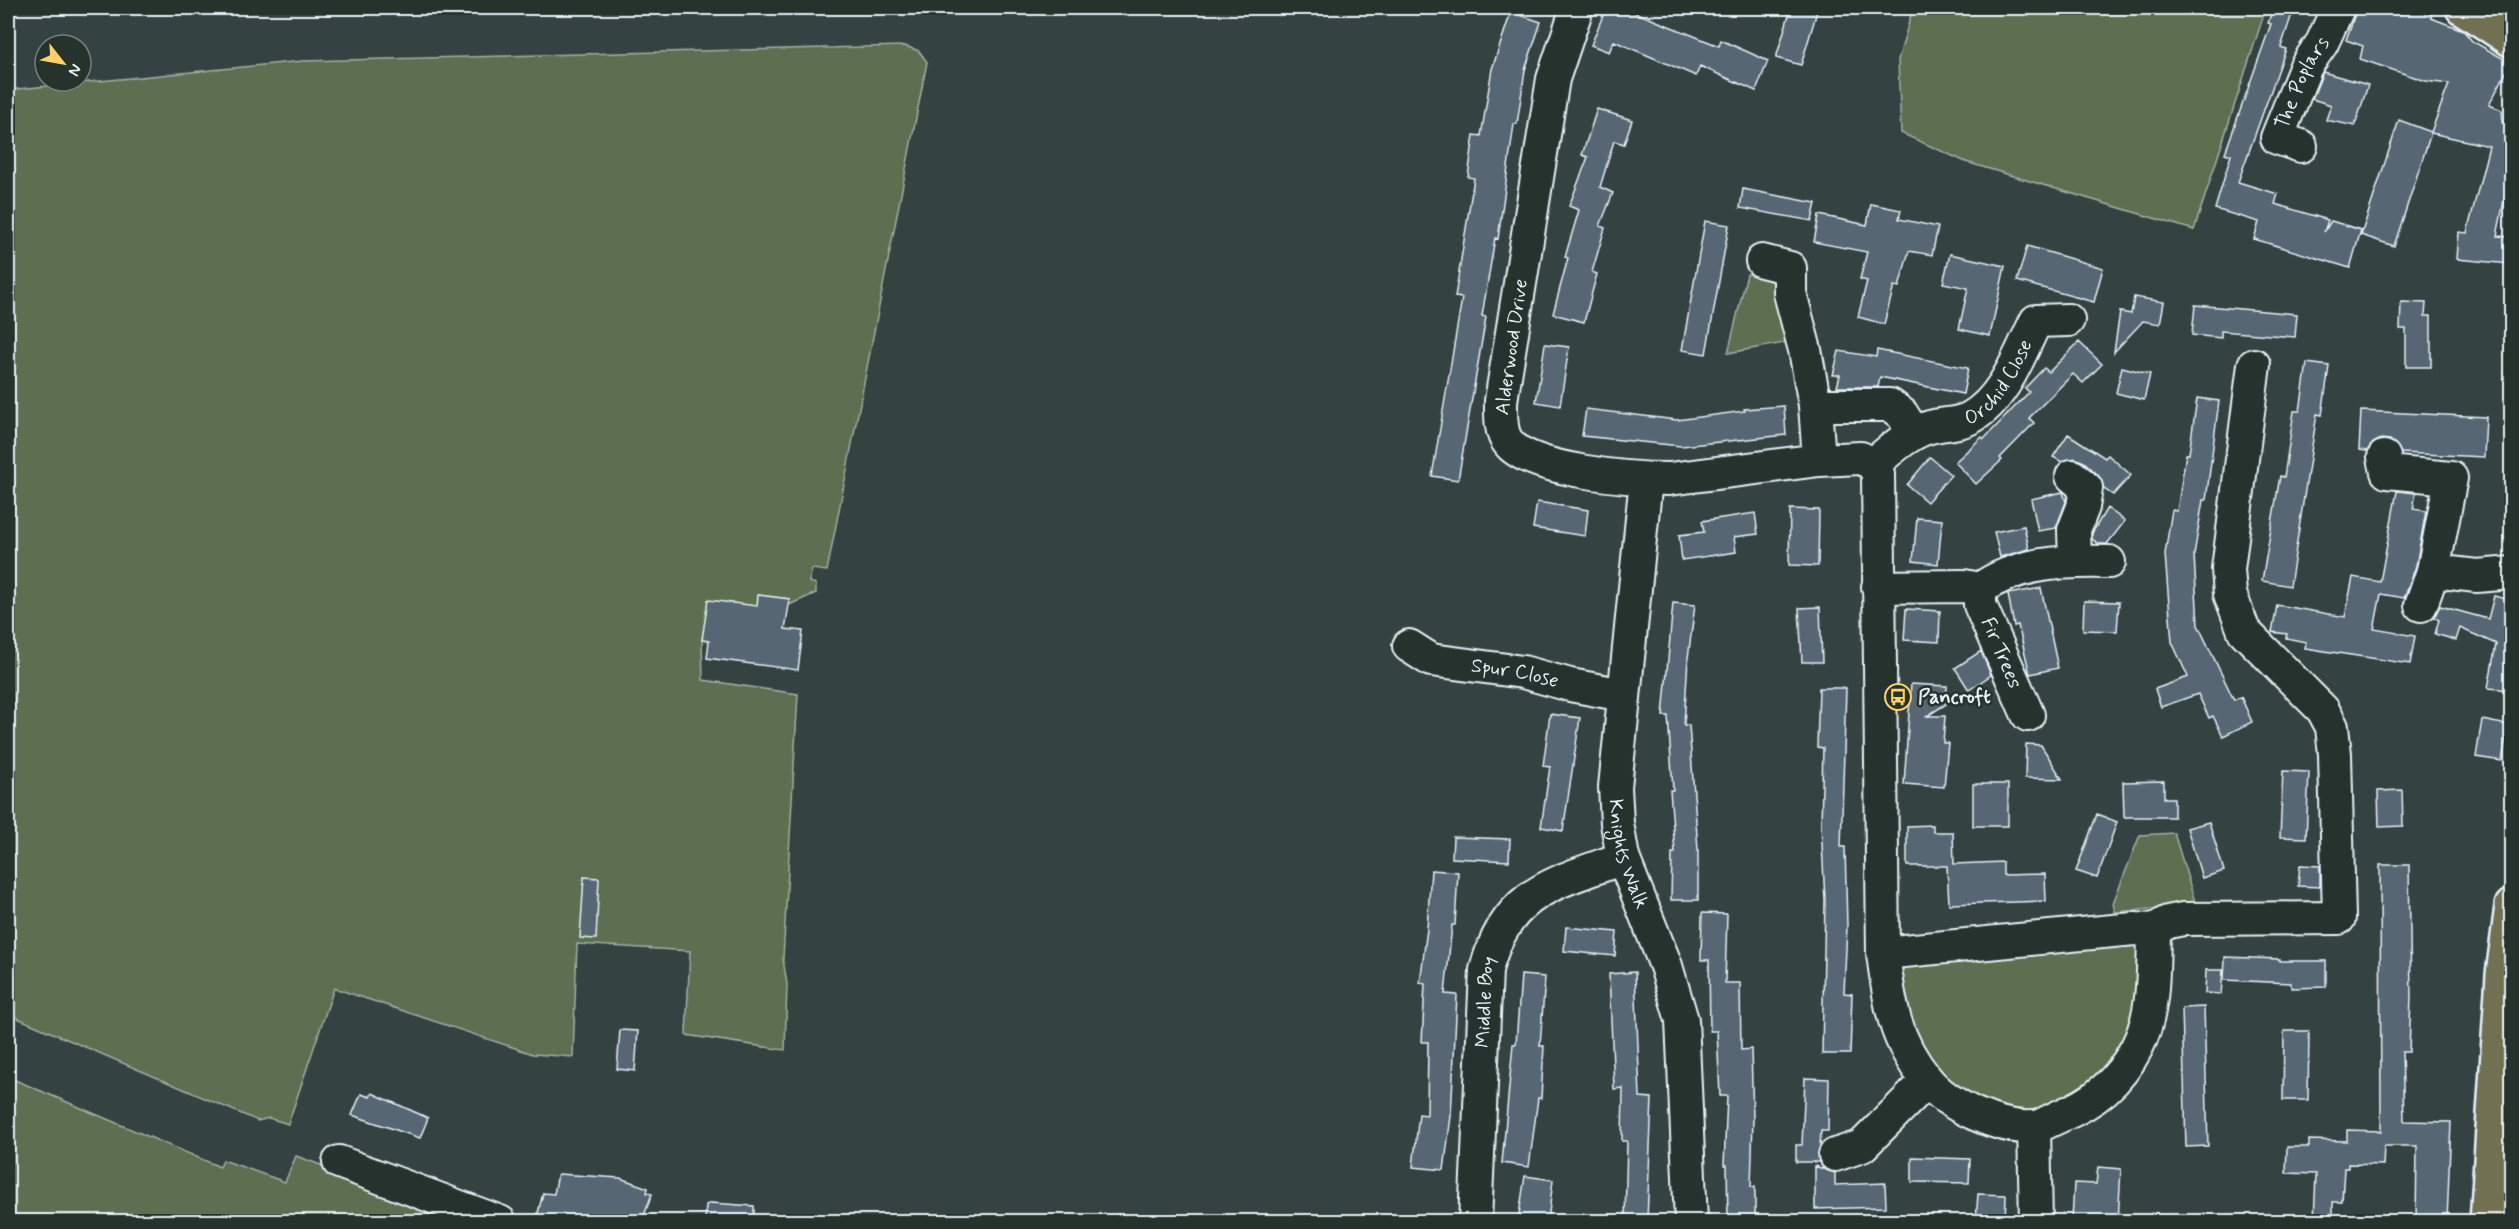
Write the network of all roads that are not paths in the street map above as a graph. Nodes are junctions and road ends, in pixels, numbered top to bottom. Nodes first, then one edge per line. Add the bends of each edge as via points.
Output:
1 (1577, 8) edge
2 (2338, 8) edge
3 (2463, 8) edge
4 (2511, 40) edge
5 (2301, 146) dead end
6 (1762, 261) dead end
7 (2068, 320) dead end
8 (2254, 365) dead end
9 (1815, 405) junction
10 (1914, 433) junction
11 (2384, 457) dead end
12 (1819, 460) junction
13 (1873, 464) junction
14 (2072, 476) dead end
15 (1646, 479) junction
16 (2074, 561) junction
17 (2109, 562) dead end
18 (2433, 571) junction
19 (2511, 573) edge
20 (1878, 587) junction
21 (1980, 589) junction
22 (2421, 605) dead end
23 (1409, 646) dead end
24 (1624, 695) junction
25 (2028, 716) dead end
26 (1623, 858) junction
27 (2511, 906) edge
28 (2154, 930) junction
29 (1883, 953) junction
30 (1928, 1081) junction
31 (2034, 1127) junction
32 (1835, 1155) dead end
33 (339, 1162) dead end
34 (500, 1221) edge
35 (1475, 1221) edge
36 (1691, 1221) edge
37 (2036, 1221) edge
38 (2487, 1221) edge

1 - 15 street, Alderwood Drive via 1553,79 1501,419 1507,442 1522,456 1542,464
2 - 5 street, The Poplars via 2306,66 2277,138
3 - 4 main road
6 - 9 street via 1790,268 1790,293
7 - 10 street, Orchid Close via 2036,321 2006,380 1984,408 1950,426 1931,426
8 - 28 street via 2228,569 2230,594 2244,631 2323,710 2332,727 2339,918 2183,919
9 - 10 street via 1890,405 1902,414
9 - 12 street
10 - 13 street
11 - 18 street via 2387,472 2451,477
12 - 13 street, Alderwood Drive via 1861,458
12 - 15 street, Alderwood Drive
13 - 20 street via 1878,474
14 - 16 street via 2086,488 2074,530
15 - 24 street, Knights Walk
16 - 17 street
16 - 21 street via 2035,566 1997,577
18 - 19 street via 2477,576
18 - 22 street
20 - 21 street
20 - 29 street
21 - 25 street, Fir Trees via 1980,605
23 - 24 street, Spur Close via 1431,660 1512,670
24 - 26 street, Knights Walk via 1615,787
26 - 35 street, Middle Boy via 1550,885 1526,900 1506,920 1493,943 1486,970
26 - 36 street, Knights Walk via 1666,966 1682,1020
27 - 38 main road
28 - 29 street
28 - 31 street via 2148,1014 2139,1045 2103,1094
29 - 30 street via 1894,1026
30 - 31 street via 1956,1104 1985,1119
30 - 32 street via 1862,1146
31 - 37 street
33 - 34 street

